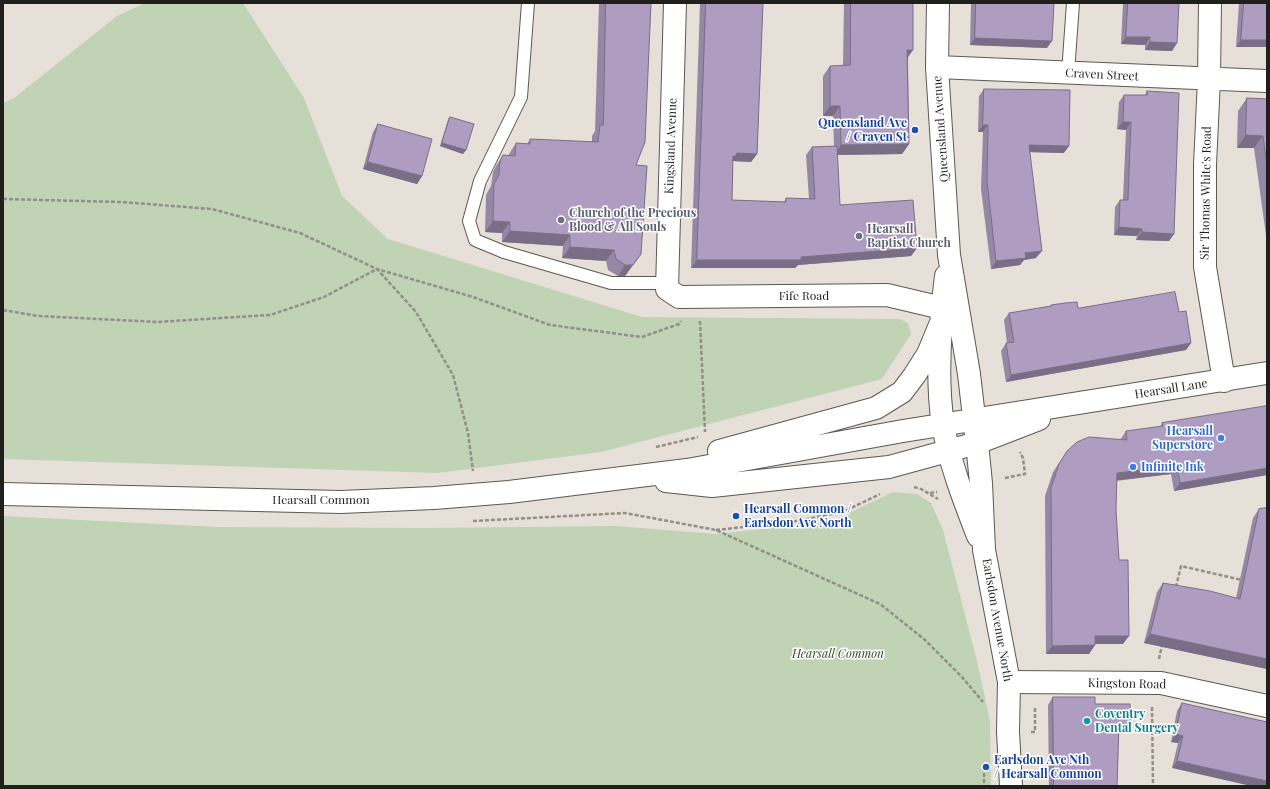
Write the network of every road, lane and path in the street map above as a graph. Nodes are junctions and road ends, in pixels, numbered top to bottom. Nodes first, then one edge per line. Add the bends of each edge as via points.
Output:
1 (528, 3) edge
2 (675, 3) edge
3 (938, 3) edge
4 (1072, 3) edge
5 (1210, 3) edge
6 (937, 67) junction
7 (1068, 73) junction
8 (1209, 79) junction
9 (1267, 81) edge
10 (3, 199) edge
11 (949, 256) junction
12 (377, 269) junction
13 (667, 286) junction
14 (699, 296) junction
15 (3, 310) edge
16 (941, 317) junction
17 (1267, 374) edge
18 (1224, 381) junction
19 (1075, 405) junction
20 (974, 420) junction
21 (943, 425) junction
22 (1008, 431) junction
23 (711, 434) dead end
24 (705, 436) junction
25 (977, 443) junction
26 (651, 449) dead end
27 (949, 450) junction
28 (687, 470) junction
29 (637, 478) junction
30 (981, 483) junction
31 (958, 486) junction
32 (908, 487) dead end
33 (885, 492) dead end
34 (930, 493) junction
35 (3, 494) edge
36 (476, 495) junction
37 (943, 504) dead end
38 (984, 550) junction
39 (1246, 580) edge
40 (1176, 588) edge
41 (1164, 638) edge
42 (1009, 682) junction
43 (1161, 683) junction
44 (983, 694) dead end
45 (1036, 704) dead end
46 (1267, 706) edge
47 (1008, 732) junction
48 (1011, 786) edge
49 (1153, 786) edge

1 - 13 lane via 521,97 480,181 469,221 475,240 512,254 611,283
2 - 13 main road, Kingsland Avenue
3 - 6 main road, Queensland Avenue
4 - 7 lane
5 - 8 main road, Sir Thomas White's Road
6 - 7 main road, Craven Street
6 - 11 main road, Queensland Avenue
7 - 8 main road, Craven Street
8 - 9 main road, Craven Street
8 - 18 main road, Sir Thomas White's Road via 1205,165 1205,267
10 - 12 path via 121,202 212,209 300,234
11 - 16 main road, Queensland Avenue
11 - 20 main road, Queensland Avenue
12 - 14 path via 473,297 550,325 642,337 679,324
12 - 15 path via 324,297 270,315 158,322 38,316
12 - 36 path via 416,312 453,375 468,433
13 - 14 main road, Fife Road via 679,297
14 - 16 main road, Fife Road via 887,296
14 - 24 path
16 - 21 main road, Queensland Avenue
16 - 28 main road via 928,354 914,376 902,392 876,408 713,453
17 - 18 main road, Hearsall Lane
18 - 19 main road, Hearsall Lane
19 - 20 main road, Hearsall Lane
19 - 22 main road, Hearsall Lane
20 - 21 main road, Hearsall Common
20 - 25 main road, Earlsdon Avenue North
21 - 27 main road, Earlsdon Avenue North
21 - 28 main road, Hearsall Common via 903,430
22 - 25 main road, Hearsall Lane
22 - 30 path via 1023,458 1025,474
23 - 24 path
24 - 26 path
25 - 27 main road, Hearsall Common
25 - 30 main road, Earlsdon Avenue North
27 - 29 main road, Hearsall Common via 889,467 712,486
27 - 31 main road, Earlsdon Avenue North
28 - 29 main road, Hearsall Common
29 - 36 main road, Hearsall Common
30 - 38 main road, Earlsdon Avenue North
31 - 34 path
31 - 38 main road, Earlsdon Avenue North
32 - 34 path
33 - 44 path via 845,510 798,521 716,530 880,604 924,639 983,702
34 - 37 path
35 - 36 main road, Hearsall Common via 340,502
38 - 42 main road, Earlsdon Avenue North
39 - 40 path via 1181,566
41 - 43 path via 1159,660
42 - 43 main road, Kingston Road
42 - 47 main road, Earlsdon Avenue North
43 - 46 main road, Kingston Road
43 - 49 path via 1152,708
45 - 47 path via 1036,732
47 - 48 main road, Earlsdon Avenue North

